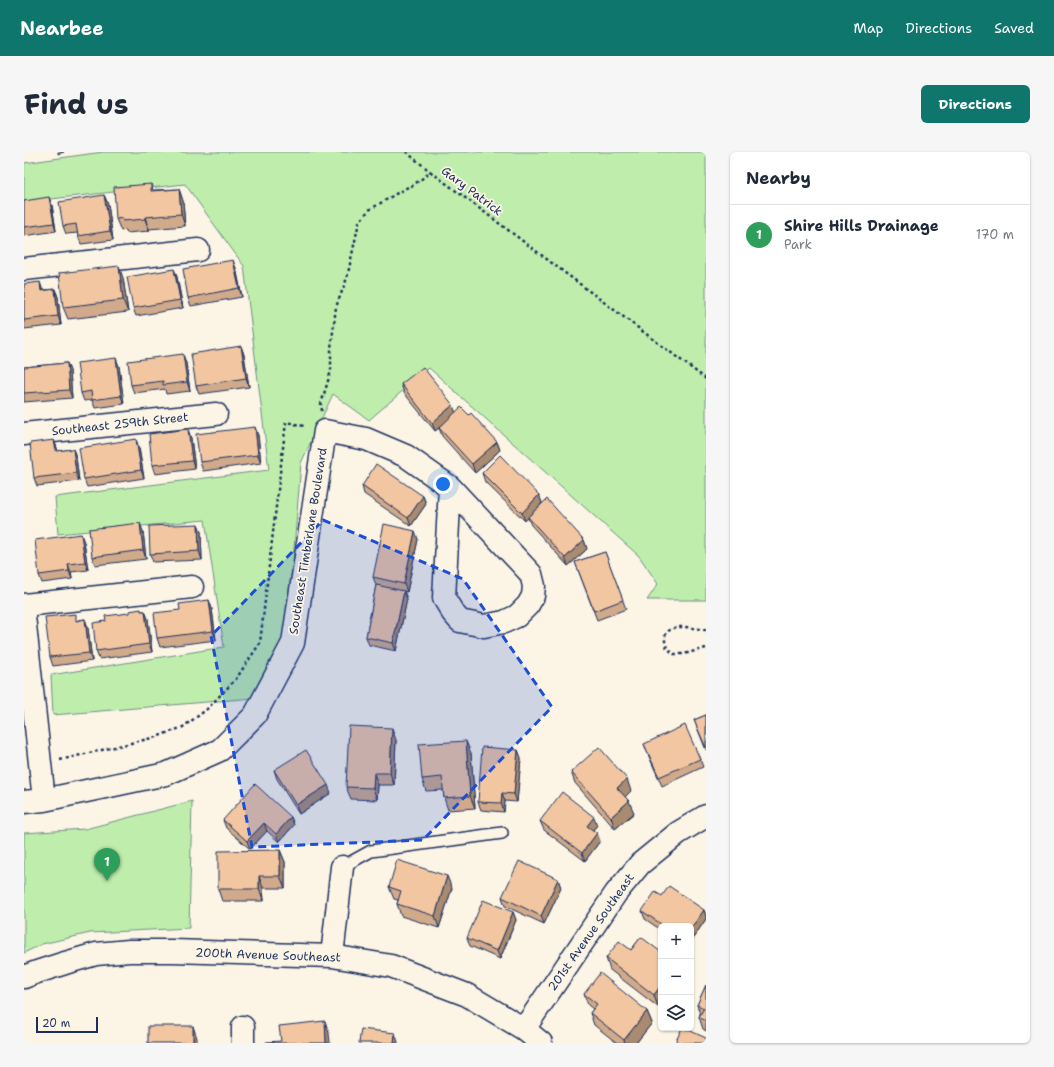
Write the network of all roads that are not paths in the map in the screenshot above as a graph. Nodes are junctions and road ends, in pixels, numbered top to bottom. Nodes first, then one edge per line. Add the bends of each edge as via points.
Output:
1 (198, 250) dead end
2 (24, 269) edge
3 (216, 414) dead end
4 (24, 434) edge
5 (450, 487) junction
6 (192, 587) dead end
7 (24, 617) edge
8 (34, 801) edge
9 (706, 816) edge
10 (502, 833) dead end
11 (342, 867) joint
12 (332, 956) junction
13 (24, 977) edge
14 (524, 1029) junction
15 (541, 1043) edge

1 - 2 street
3 - 4 street, Southeast 259th Street
5 - 5 street via 444,598 460,621 484,626 504,622 517,616 528,605 533,596 534,586 531,574
5 - 8 street, Southeast Timberlane Boulevard via 406,456 366,439 325,431 292,643 255,715 220,750 166,774
6 - 7 street
7 - 8 street via 40,764
9 - 14 street, 201st Avenue Southeast via 678,833 640,864 616,893
10 - 11 lane via 371,851
11 - 12 street
12 - 13 street, 200th Avenue Southeast via 129,951 96,954
12 - 14 street, 200th Avenue Southeast via 391,966 405,971 468,995
14 - 15 street

